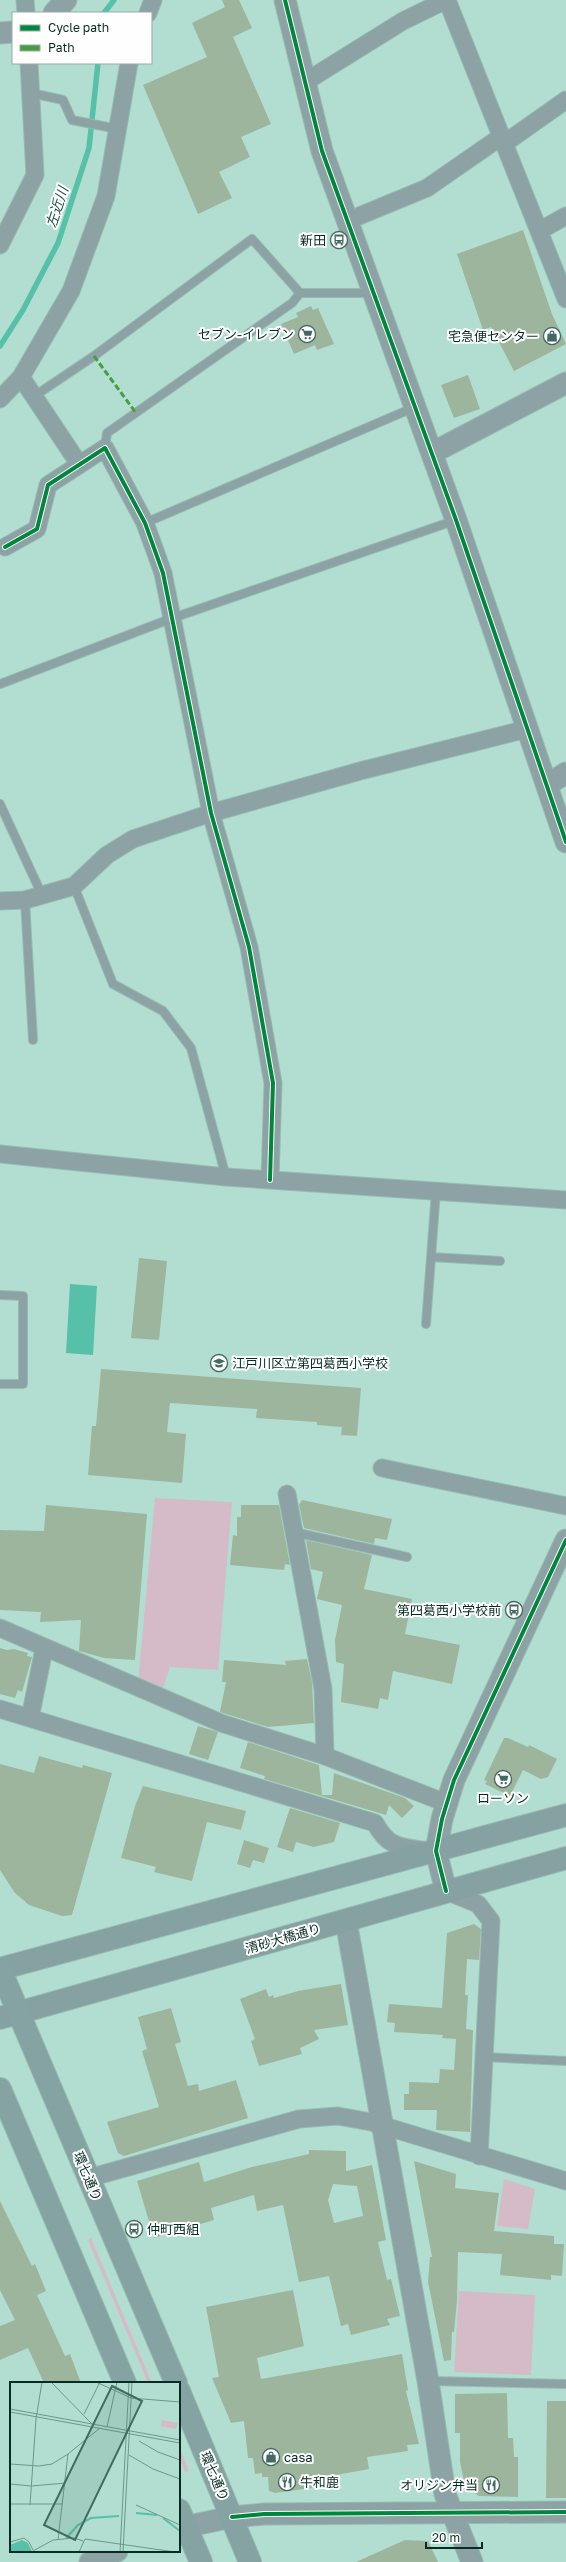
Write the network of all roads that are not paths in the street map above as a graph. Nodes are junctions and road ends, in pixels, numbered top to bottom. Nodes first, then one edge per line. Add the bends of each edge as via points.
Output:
1 (25, 0) edge
2 (66, 0) edge
3 (153, 0) edge
4 (285, 0) edge
5 (446, 0) edge
6 (26, 12) edge
7 (55, 12) edge
8 (148, 12) edge
9 (12, 32) edge
10 (0, 33) edge
11 (29, 64) edge
12 (129, 64) edge
13 (305, 82) junction
14 (31, 94) junction
15 (566, 100) edge
16 (118, 129) junction
17 (503, 140) junction
18 (566, 216) edge
19 (347, 221) junction
20 (539, 231) junction
21 (0, 245) edge
22 (300, 293) junction
23 (375, 294) junction
24 (566, 299) edge
25 (21, 377) junction
26 (566, 383) edge
27 (33, 397) junction
28 (0, 399) edge
29 (416, 407) junction
30 (105, 448) junction
31 (432, 453) junction
32 (79, 464) junction
33 (456, 520) junction
34 (145, 523) junction
35 (5, 546) dead end
36 (170, 619) junction
37 (0, 684) edge
38 (527, 729) junction
39 (566, 773) edge
40 (547, 785) junction
41 (0, 804) edge
42 (211, 813) junction
43 (566, 842) edge
44 (74, 886) junction
45 (42, 895) junction
46 (25, 900) junction
47 (0, 901) edge
48 (33, 1040) dead end
49 (0, 1154) edge
50 (226, 1177) junction
51 (270, 1180) junction
52 (436, 1191) junction
53 (566, 1200) edge
54 (431, 1256) junction
55 (500, 1261) dead end
56 (0, 1295) edge
57 (426, 1324) dead end
58 (0, 1384) edge
59 (382, 1468) dead end
60 (287, 1494) dead end
61 (566, 1506) edge
62 (294, 1532) junction
63 (564, 1551) edge
64 (408, 1557) dead end
65 (0, 1628) edge
66 (44, 1649) junction
67 (0, 1709) edge
68 (30, 1718) junction
69 (325, 1756) junction
70 (446, 1803) junction
71 (566, 1815) edge
72 (436, 1851) junction
73 (566, 1858) edge
74 (446, 1891) junction
75 (346, 1921) junction
76 (0, 1969) edge
77 (9, 2016) edge
78 (484, 2057) junction
79 (566, 2061) edge
80 (0, 2089) edge
81 (5, 2114) edge
82 (384, 2126) junction
83 (479, 2156) junction
84 (89, 2178) junction
85 (566, 2182) edge
86 (428, 2381) junction
87 (125, 2382) edge
88 (176, 2382) edge
89 (566, 2384) edge
90 (180, 2393) edge
91 (566, 2512) edge
92 (452, 2514) junction
93 (232, 2517) junction
94 (181, 2521) edge
95 (115, 2552) edge
96 (90, 2562) edge
97 (200, 2562) edge
98 (250, 2562) edge
99 (472, 2562) edge

1 - 6 street
2 - 7 street
3 - 8 street
4 - 13 street
5 - 13 street via 403,21
5 - 17 street
9 - 10 street
11 - 14 street
12 - 16 street
13 - 19 street via 322,151
14 - 16 lane via 63,100 72,120
14 - 21 street via 35,175
15 - 17 street
16 - 25 street via 106,196 71,291
17 - 19 street via 427,188
17 - 20 street
18 - 20 street
19 - 23 street
20 - 24 street
22 - 23 lane
22 - 27 lane via 252,239 94,356
22 - 30 lane via 292,303 107,433
23 - 29 street
25 - 27 street
25 - 28 street
26 - 31 street
27 - 32 street
29 - 31 street
29 - 34 lane
30 - 32 street
30 - 34 street
31 - 33 street
32 - 35 street via 48,484 37,529
33 - 36 lane
33 - 38 street
34 - 36 street via 163,574
36 - 37 lane
36 - 42 street
38 - 40 street
38 - 42 street via 360,771
39 - 40 street
40 - 43 street
41 - 45 lane
42 - 44 street via 133,839 107,855
42 - 51 street via 249,947 273,1083
44 - 45 street
44 - 50 lane via 113,984 163,1011 192,1048
45 - 46 street
46 - 47 street
46 - 48 lane
49 - 50 street
50 - 51 street
51 - 52 street
52 - 53 street
52 - 54 lane
54 - 55 lane
54 - 57 lane
56 - 58 lane via 23,1296 23,1384
59 - 61 street
60 - 62 street
62 - 64 lane
62 - 69 street via 323,1689
63 - 70 street via 457,1773
65 - 66 street
66 - 68 street
66 - 69 street via 221,1723
67 - 68 street
68 - 72 street via 375,1823 382,1837 398,1846
69 - 70 street
70 - 72 street
71 - 72 main road
72 - 74 street
72 - 76 main road
73 - 74 main road, 清砂大橋通り
74 - 75 main road, 清砂大橋通り
74 - 78 street via 478,1904 491,1921
75 - 77 main road, 清砂大橋通り
75 - 82 street
76 - 77 main road, 環七通り
77 - 84 main road, 環七通り
78 - 79 lane
78 - 83 street
80 - 81 main road
81 - 87 main road
82 - 83 street
82 - 84 street via 338,2116 299,2120
82 - 86 street
83 - 85 street
84 - 88 main road, 環七通り
86 - 89 lane
86 - 92 street via 445,2494
90 - 93 main road, 環七通り
91 - 92 street
92 - 93 street via 264,2514
92 - 99 street
93 - 94 street
93 - 98 main road, 環七通り
94 - 97 main road
95 - 96 street

